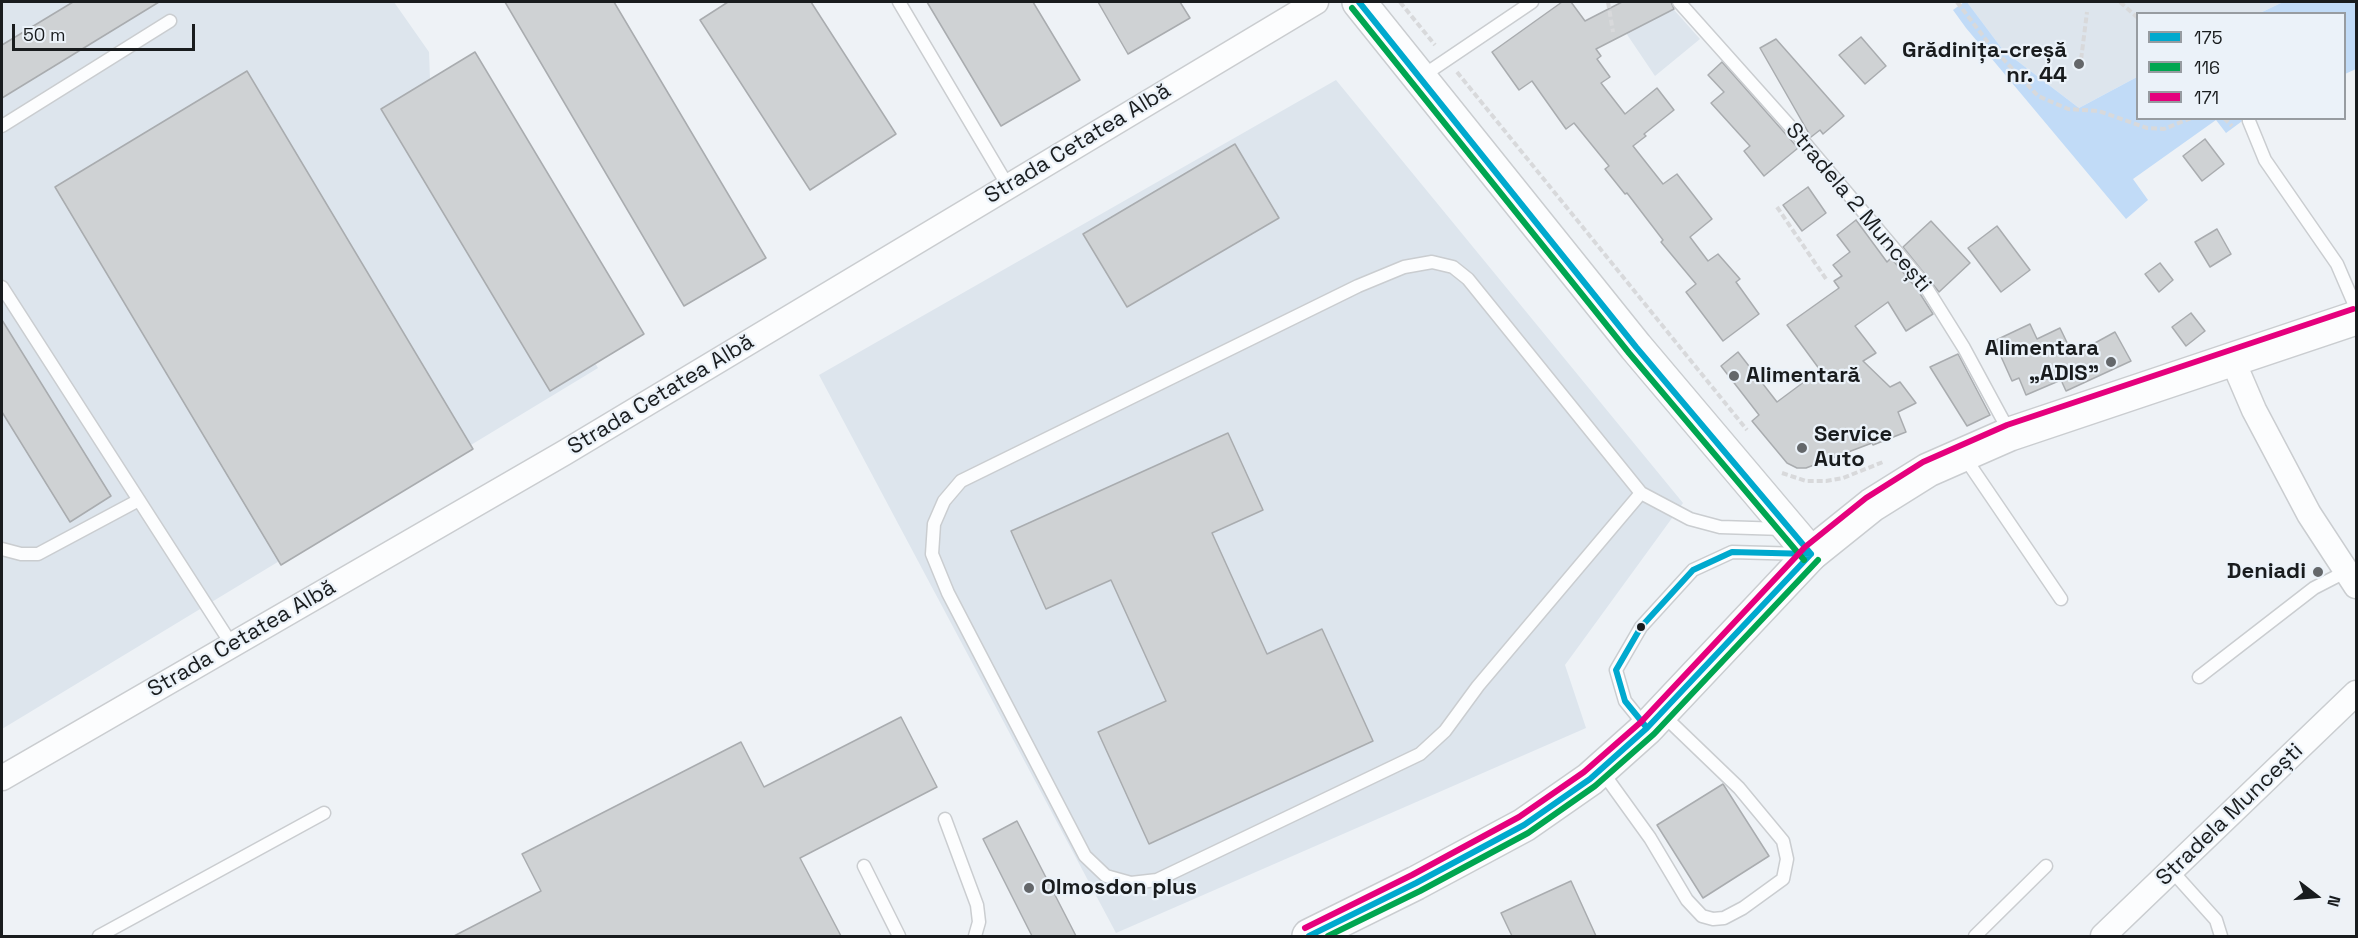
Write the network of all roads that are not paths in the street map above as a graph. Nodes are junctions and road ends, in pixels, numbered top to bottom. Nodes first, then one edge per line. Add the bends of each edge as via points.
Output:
1 (899, 2) edge
2 (1316, 2) edge
3 (1359, 2) edge
4 (1532, 2) edge
5 (1679, 2) edge
6 (170, 21) dead end
7 (1420, 78) junction
8 (2249, 121) dead end
9 (2, 126) edge
10 (1008, 186) junction
11 (2, 287) edge
12 (2356, 308) edge
13 (2356, 318) edge
14 (2233, 361) junction
15 (2010, 434) junction
16 (1962, 454) junction
17 (1641, 493) junction
18 (139, 500) junction
19 (1790, 529) junction
20 (3, 547) edge
21 (1811, 554) junction
22 (2352, 579) edge
23 (2061, 599) dead end
24 (232, 645) junction
25 (2199, 677) dead end
26 (2356, 693) edge
27 (1654, 720) junction
28 (1602, 770) junction
29 (2, 778) edge
30 (324, 813) dead end
31 (945, 819) dead end
32 (864, 866) dead end
33 (2046, 866) dead end
34 (2172, 871) junction
35 (99, 936) edge
36 (899, 936) edge
37 (975, 936) edge
38 (1309, 936) edge
39 (1976, 936) edge
40 (2103, 936) edge
41 (2221, 936) edge

1 - 10 lane
2 - 10 street, Strada Cetatea Albă
3 - 7 main road
4 - 7 lane
5 - 15 lane, Stradela 2 Muncești via 1924,284
6 - 9 lane
7 - 19 main road via 1636,347
8 - 12 lane via 2265,160 2337,264
10 - 24 street, Strada Cetatea Albă via 564,453
11 - 18 lane
13 - 14 main road
14 - 15 main road
14 - 22 street via 2309,514
15 - 16 main road
16 - 21 main road via 1872,505
16 - 23 lane
17 - 17 lane via 1468,279 1454,267 1432,262 1404,267 1358,286 961,482 944,501 934,524 932,554 948,593 1085,856 1106,876 1131,883 1157,880 1420,754 1445,731 1478,686
17 - 19 lane via 1690,519 1720,527
18 - 20 lane via 38,554 21,554
18 - 24 lane
19 - 21 main road
21 - 27 main road
21 - 27 lane via 1732,552 1693,570 1641,627 1616,670 1625,701
22 - 25 lane via 2314,588
24 - 29 street, Strada Cetatea Albă
26 - 34 street, Stradela Muncești
27 - 28 main road
27 - 28 lane via 1739,788 1784,842 1787,859 1783,879 1724,918 1702,916 1687,900
28 - 38 main road via 1524,825
30 - 35 lane
31 - 37 lane via 977,905 979,922
32 - 36 lane
33 - 39 lane
34 - 40 street, Stradela Muncești
34 - 41 lane via 2216,920

